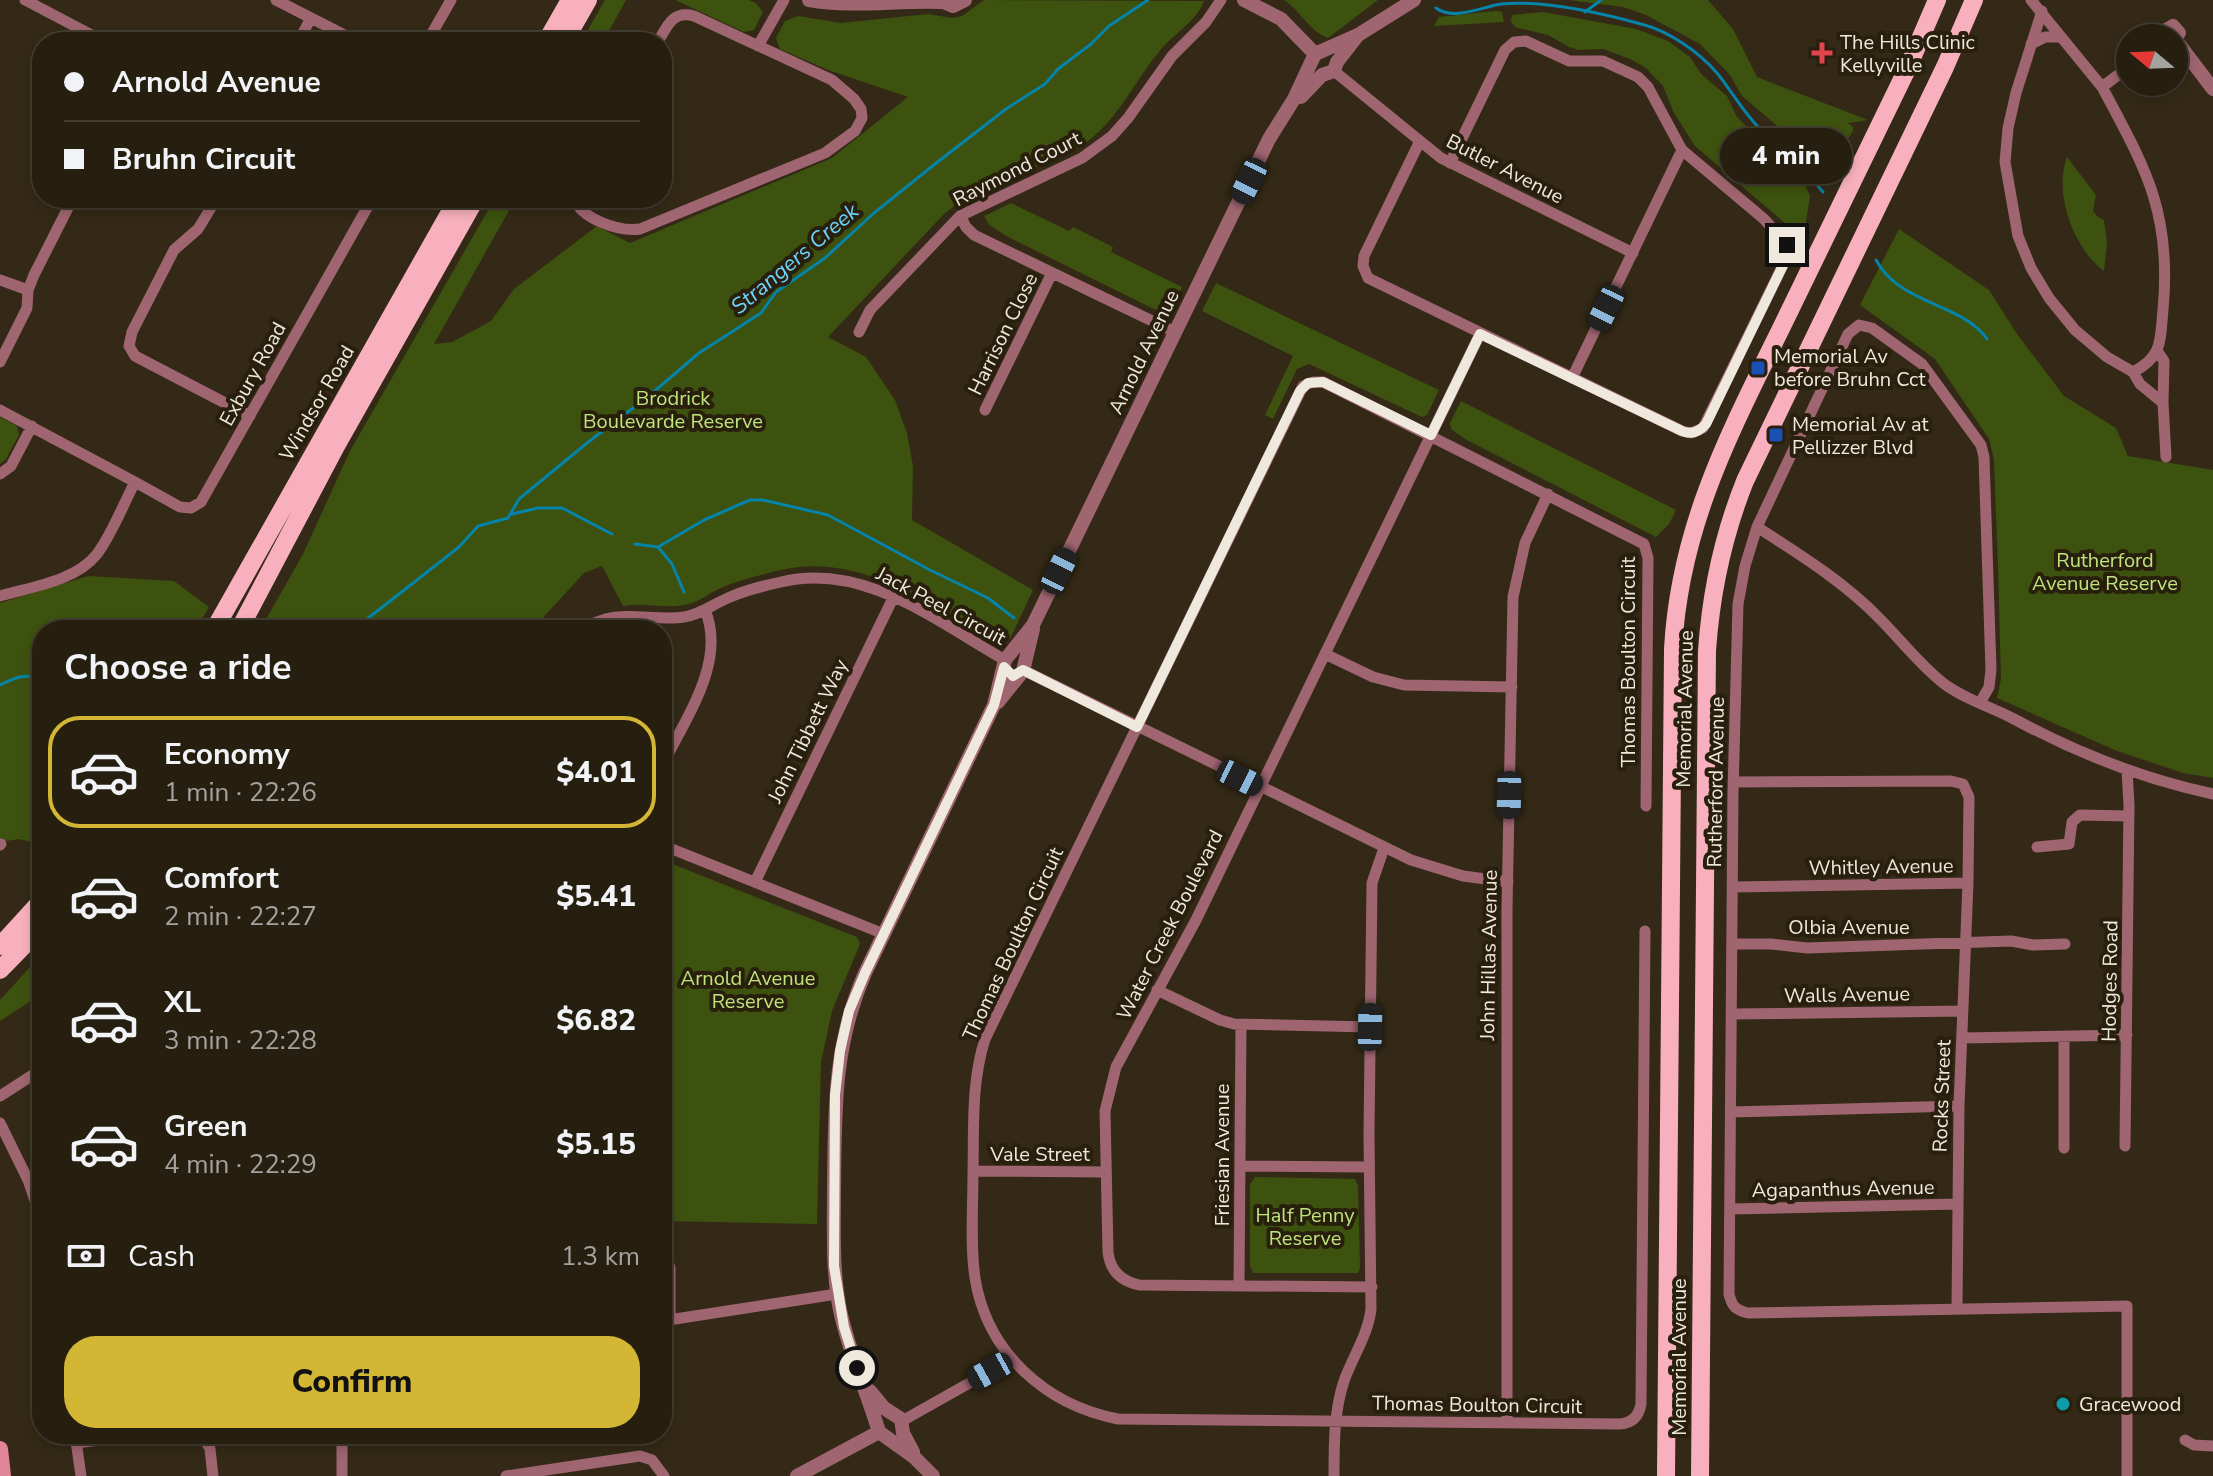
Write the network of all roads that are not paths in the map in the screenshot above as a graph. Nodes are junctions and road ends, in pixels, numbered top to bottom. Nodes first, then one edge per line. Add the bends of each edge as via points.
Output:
1 (25, 0) edge
2 (276, 0) edge
3 (451, 0) edge
4 (570, 0) edge
5 (588, 0) edge
6 (784, 0) edge
7 (809, 0) edge
8 (902, 0) edge
9 (965, 0) edge
10 (1221, 0) edge
11 (1244, 0) edge
12 (1414, 0) edge
13 (1937, 0) edge
14 (1974, 0) edge
15 (2031, 0) edge
16 (940, 1) edge
17 (2042, 11) junction
18 (311, 18) junction
19 (86, 32) edge
20 (303, 32) edge
21 (338, 32) edge
22 (433, 32) edge
23 (552, 32) edge
24 (570, 32) edge
25 (664, 32) edge
26 (1358, 35) junction
27 (2061, 37) junction
28 (2031, 44) junction
29 (758, 46) junction
30 (1317, 55) junction
31 (2188, 57) edge
32 (1331, 69) junction
33 (2116, 76) edge
34 (2102, 87) junction
35 (2213, 89) edge
36 (1294, 99) junction
37 (1419, 143) junction
38 (1682, 150) junction
39 (1450, 163) junction
40 (68, 208) edge
41 (211, 208) edge
42 (367, 208) edge
43 (452, 208) edge
44 (470, 208) edge
45 (579, 208) edge
46 (960, 216) junction
47 (1633, 253) junction
48 (1052, 273) junction
49 (0, 280) edge
50 (28, 290) junction
51 (859, 332) dead end
52 (1175, 332) junction
53 (1480, 334) junction
54 (2158, 352) junction
55 (0, 362) edge
56 (2133, 372) junction
57 (1572, 378) junction
58 (2163, 403) junction
59 (0, 410) edge
60 (985, 410) dead end
61 (250, 416) junction
62 (32, 426) junction
63 (1431, 435) junction
64 (2166, 457) dead end
65 (0, 474) edge
66 (135, 482) junction
67 (1548, 494) junction
68 (1757, 527) junction
69 (0, 596) edge
70 (894, 596) junction
71 (705, 610) junction
72 (220, 620) edge
73 (244, 620) edge
74 (601, 620) edge
75 (1033, 625) junction
76 (1325, 654) junction
77 (1006, 661) junction
78 (1023, 669) junction
79 (1512, 687) junction
80 (1980, 703) junction
81 (994, 705) junction
82 (1137, 727) junction
83 (672, 745) edge
84 (2127, 770) junction
85 (1733, 782) junction
86 (1260, 788) junction
87 (2213, 794) edge
88 (1646, 806) dead end
89 (2129, 816) junction
90 (2037, 847) dead end
91 (1384, 848) junction
92 (672, 849) edge
93 (755, 882) junction
94 (1508, 882) junction
95 (1968, 883) junction
96 (1733, 887) junction
97 (32, 911) edge
98 (1645, 931) dead end
99 (884, 934) junction
100 (32, 937) edge
101 (1966, 943) junction
102 (1732, 944) junction
103 (2065, 944) dead end
104 (0, 946) edge
105 (0, 970) edge
106 (1157, 990) junction
107 (1963, 1011) junction
108 (1732, 1014) junction
109 (1241, 1025) junction
110 (1370, 1027) junction
111 (2127, 1035) junction
112 (2064, 1037) junction
113 (1962, 1038) junction
114 (32, 1075) edge
115 (0, 1096) edge
116 (1959, 1106) junction
117 (1731, 1112) junction
118 (0, 1123) edge
119 (2125, 1146) dead end
120 (2064, 1148) dead end
121 (1240, 1166) junction
122 (1369, 1167) junction
123 (973, 1171) junction
124 (1106, 1172) junction
125 (32, 1185) edge
126 (1958, 1204) junction
127 (1730, 1209) junction
128 (1239, 1286) junction
129 (1372, 1287) junction
130 (837, 1294) junction
131 (1957, 1309) junction
132 (672, 1319) edge
133 (1012, 1359) junction
134 (866, 1388) junction
135 (898, 1422) junction
136 (1336, 1422) junction
137 (1507, 1423) junction
138 (881, 1431) junction
139 (2185, 1440) dead end
140 (77, 1444) edge
141 (207, 1444) edge
142 (342, 1444) edge
143 (2213, 1446) edge
144 (0, 1449) edge
145 (1700, 1456) junction
146 (914, 1457) junction
147 (3, 1476) edge
148 (81, 1476) edge
149 (213, 1476) edge
150 (342, 1476) edge
151 (506, 1476) edge
152 (664, 1476) edge
153 (797, 1476) edge
154 (933, 1476) edge
155 (1334, 1476) edge
156 (1666, 1476) edge
157 (1700, 1476) edge
158 (1708, 1476) edge
159 (2127, 1476) edge

1 - 19 street
2 - 18 street
3 - 22 street
4 - 23 main road
5 - 24 main road
6 - 29 street
7 - 8 street via 861,5
8 - 16 street
9 - 16 street via 953,6
10 - 46 street, Raymond Court via 1103,144
11 - 30 street via 1281,19
12 - 26 street, Arnold Avenue
13 - 156 main road, Memorial Avenue via 1717,461 1691,534 1679,591 1673,649
14 - 145 main road, Memorial Avenue via 1745,481 1713,591 1707,651
15 - 17 street
17 - 27 street
17 - 28 street
18 - 20 street
18 - 21 street
25 - 29 street via 671,20 684,14
26 - 30 street, Arnold Avenue
26 - 32 street, Arnold Avenue
27 - 28 street
27 - 34 street
28 - 56 street via 2016,93 2005,162 2018,236 2031,268 2061,314 2091,345
29 - 45 street via 841,87 861,109 858,127 825,153 640,229 621,229
30 - 32 street via 1333,53
30 - 32 street via 1314,70
30 - 36 street, Arnold Avenue
31 - 35 street
32 - 36 street, Arnold Avenue
32 - 37 street, Butler Avenue
33 - 34 street
34 - 54 street via 2146,171 2160,217 2166,279
36 - 52 street, Arnold Avenue via 1269,139
37 - 39 street, Butler Avenue
37 - 53 street via 1364,256 1363,270 1375,283
38 - 39 street via 1642,79 1611,63 1569,61 1522,40 1505,50
38 - 47 street
38 - 57 street via 1786,241 1788,254 1773,286 1706,424 1696,432 1682,431
39 - 47 street, Butler Avenue
40 - 50 street
41 - 61 street via 198,229 174,250 129,346 135,356
42 - 61 street, Exbury Road
43 - 72 main road, Windsor Road
44 - 73 main road, Windsor Road
46 - 48 street via 974,235
46 - 51 street, Raymond Court via 870,310
47 - 57 street
48 - 52 street
48 - 60 street, Harrison Close
49 - 50 street
50 - 55 street via 27,308
52 - 75 street, Arnold Avenue
53 - 57 street
53 - 63 street, Water Creek Boulevard
54 - 56 street
54 - 58 street via 2164,361
56 - 58 street
58 - 64 street
59 - 62 street
61 - 66 street, Exbury Road via 201,502 191,508
62 - 65 street via 11,466
62 - 66 street
63 - 67 street, Thomas Boulton Circuit
63 - 76 street, Water Creek Boulevard
63 - 82 street, Thomas Boulton Circuit via 1323,382 1303,386
66 - 69 street via 96,555 80,569
67 - 79 street, John Hillas Avenue via 1516,573
67 - 88 street, Thomas Boulton Circuit via 1638,539 1647,552
68 - 80 street via 1859,600 1946,685
68 - 80 street, Rutherford Avenue via 1854,328 1872,328 1922,364 1974,434 1984,457 1991,675
68 - 85 street, Rutherford Avenue via 1738,604
70 - 71 street, Jack Peel Circuit via 848,580 805,578 739,593
70 - 77 street, Jack Peel Circuit
70 - 93 street, John Tibbett Way
71 - 74 street, Jack Peel Circuit via 680,618
71 - 83 street via 713,635 711,661
75 - 77 street, Arnold Avenue
75 - 78 street, Arnold Avenue
76 - 79 street via 1404,685
76 - 86 street, Water Creek Boulevard
77 - 78 street via 1010,675
77 - 81 street, Arnold Avenue
78 - 81 street, Arnold Avenue
78 - 82 street
79 - 94 street, John Hillas Avenue
80 - 84 street
81 - 99 street, Arnold Avenue
82 - 86 street
82 - 123 street, Thomas Boulton Circuit via 985,1039 975,1081
84 - 87 street
84 - 89 street, Hodges Road
85 - 95 street, Whitley Avenue via 1963,784 1969,797
85 - 96 street, Rutherford Avenue
86 - 91 street
86 - 106 street, Water Creek Boulevard
89 - 90 street via 2080,815 2072,822 2069,844
89 - 111 street, Hodges Road
91 - 94 street via 1444,872
91 - 110 street via 1372,883
92 - 93 street
93 - 99 street
94 - 137 street, John Hillas Avenue
95 - 96 street, Whitley Avenue
95 - 101 street, Rocks Street
96 - 102 street, Rutherford Avenue
97 - 104 main road
98 - 137 street, Thomas Boulton Circuit via 1640,1410 1630,1422 1620,1424
99 - 130 street, Arnold Avenue via 849,1011 838,1062
100 - 105 main road
101 - 102 street, Olbia Avenue via 1807,948
101 - 103 street, Olbia Avenue
101 - 107 street, Rocks Street
102 - 108 street, Rutherford Avenue
106 - 109 street
106 - 124 street, Water Creek Boulevard via 1109,1088
107 - 108 street, Walls Avenue
107 - 113 street, Rocks Street
108 - 117 street, Rutherford Avenue
109 - 110 street
109 - 121 street, Friesian Avenue
110 - 122 street
111 - 112 street
111 - 119 street, Hodges Road
112 - 113 street
112 - 120 street
113 - 116 street, Rocks Street
114 - 115 street
116 - 117 street
116 - 126 street, Rocks Street
117 - 127 street, Rutherford Avenue
118 - 125 street
121 - 122 street
121 - 128 street, Friesian Avenue
122 - 129 street
123 - 124 street, Vale Street
123 - 133 street, Thomas Boulton Circuit via 975,1279 989,1324
124 - 128 street, Water Creek Boulevard via 1108,1258 1121,1279 1139,1285
126 - 127 street, Agapanthus Avenue
126 - 131 street, Rocks Street
127 - 131 street, Rutherford Avenue via 1729,1294 1736,1310
128 - 129 street, Water Creek Boulevard
129 - 136 street via 1370,1318 1344,1382
130 - 132 street
130 - 134 street, Arnold Avenue
131 - 159 street, Rutherford Avenue via 2127,1306
133 - 135 street
133 - 136 street, Thomas Boulton Circuit via 1049,1392 1104,1416
134 - 135 street, Arnold Avenue
134 - 138 street, Arnold Avenue
135 - 138 street via 883,1415
135 - 138 street via 896,1438
135 - 146 street, Arnold Avenue
136 - 137 street, Thomas Boulton Circuit
136 - 155 street
138 - 146 street, Arnold Avenue
138 - 153 street
139 - 143 street
140 - 148 street
141 - 149 street
142 - 150 street
144 - 147 main road
145 - 157 main road, Memorial Avenue
145 - 158 main road
146 - 154 street, Arnold Avenue
151 - 152 street via 640,1456 652,1460

